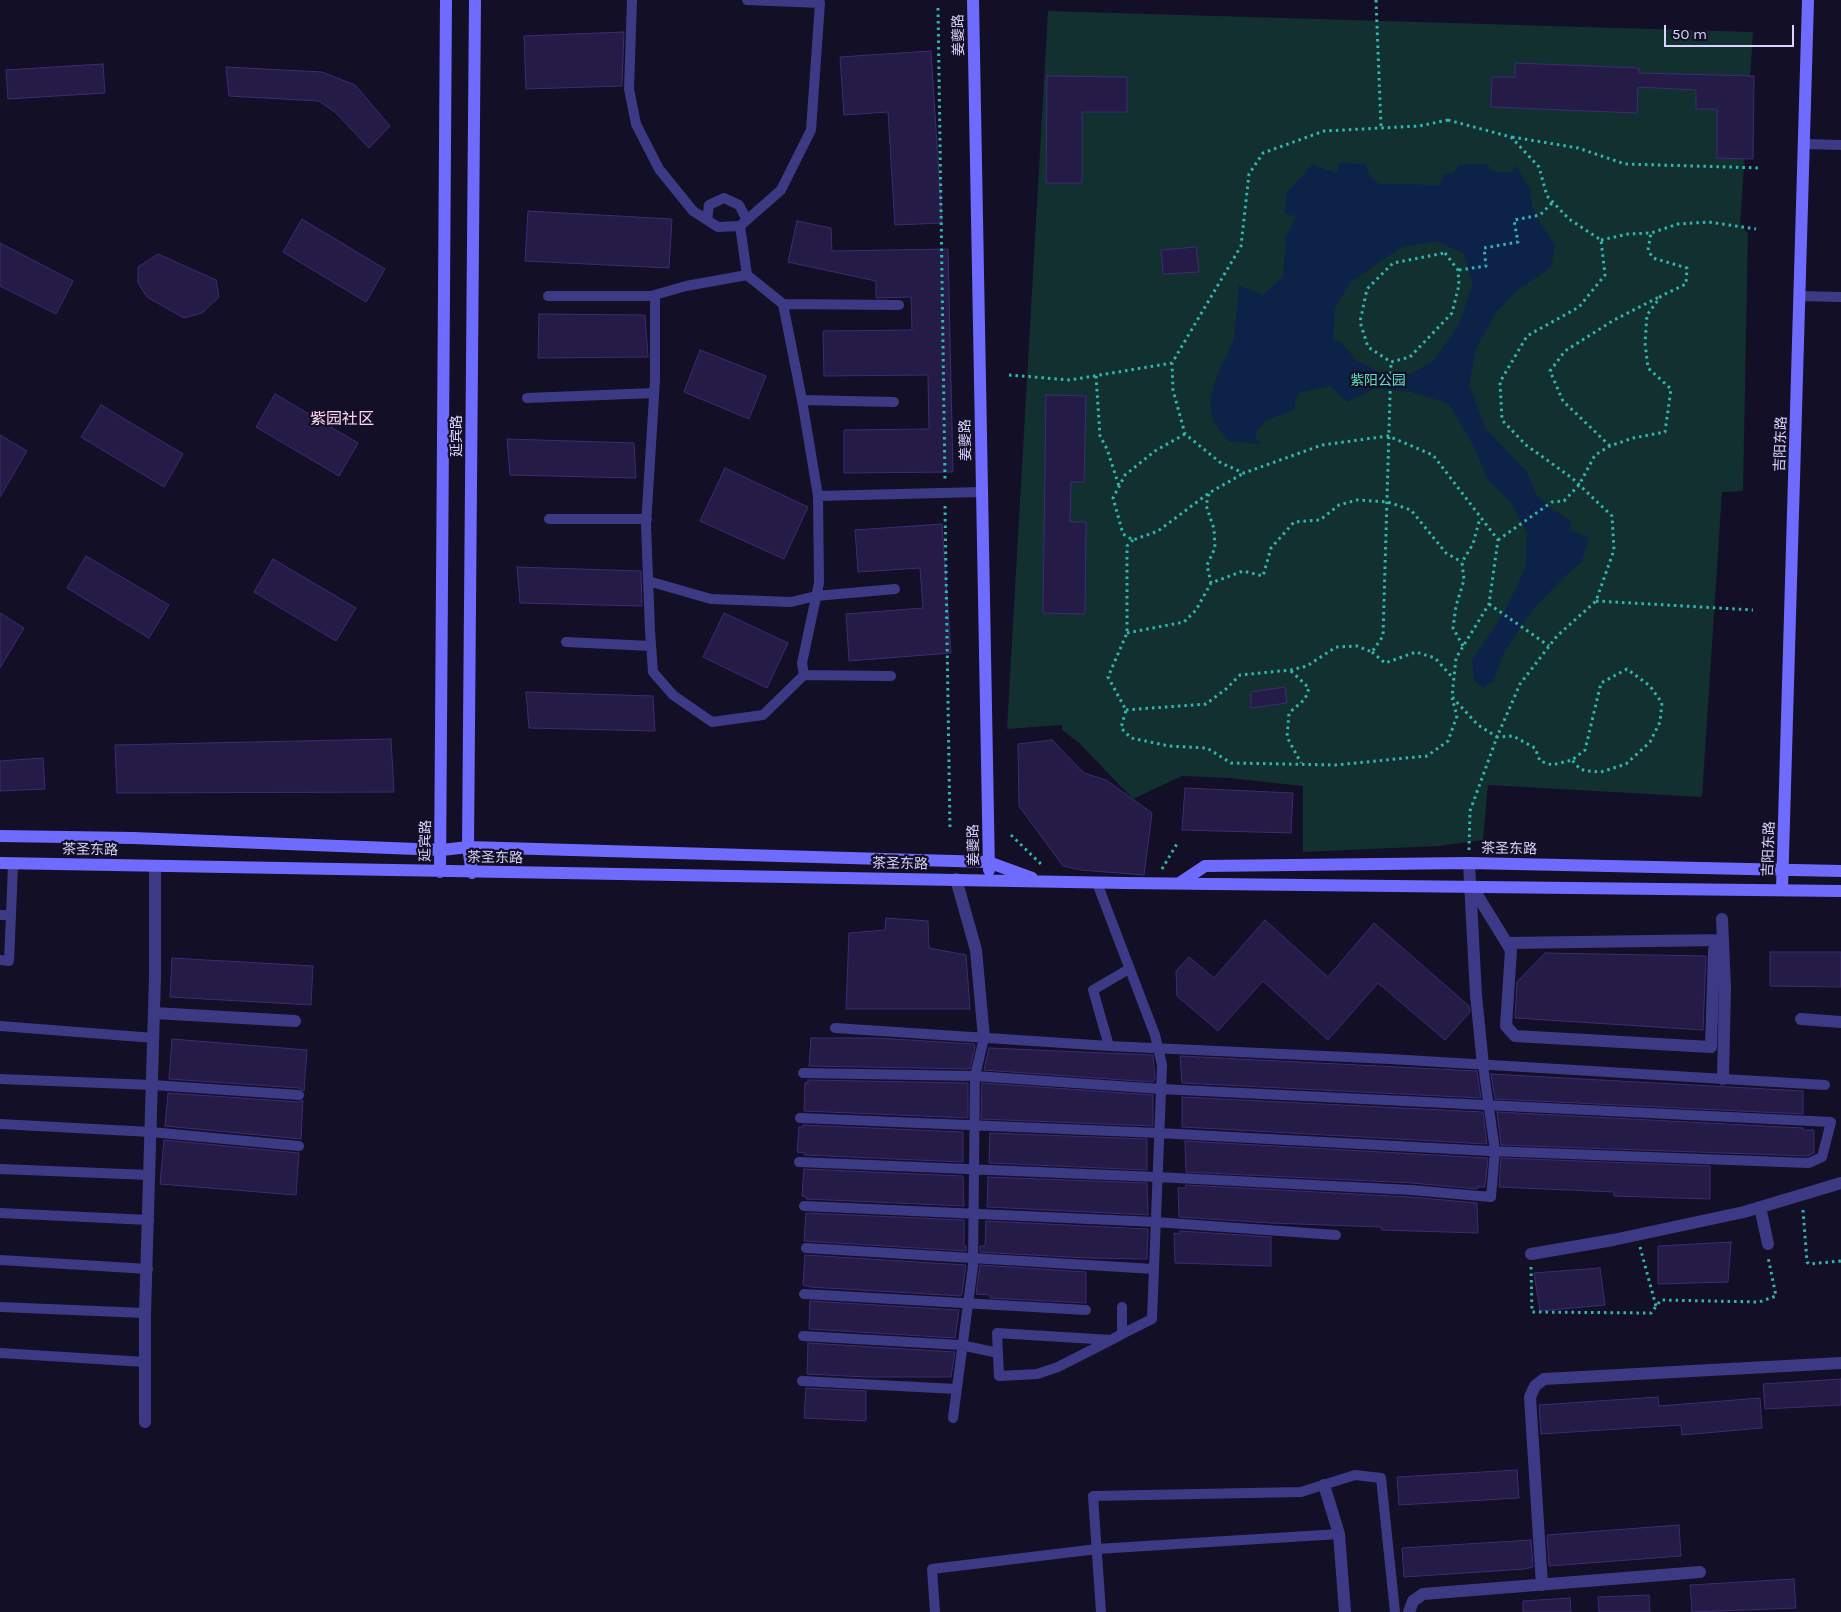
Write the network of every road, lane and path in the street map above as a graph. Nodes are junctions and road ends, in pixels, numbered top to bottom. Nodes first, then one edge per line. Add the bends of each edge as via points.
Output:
1 (446, 0) edge
2 (475, 0) edge
3 (632, 0) edge
4 (747, 0) edge
5 (973, 0) edge
6 (1376, 0) edge
7 (1808, 0) edge
8 (938, 8) dead end
9 (1381, 128) junction
10 (1511, 137) junction
11 (1804, 144) junction
12 (1841, 145) edge
13 (1762, 168) dead end
14 (1553, 202) junction
15 (707, 220) junction
16 (743, 223) junction
17 (1756, 228) dead end
18 (1651, 233) junction
19 (1601, 240) junction
20 (1458, 270) junction
21 (747, 276) junction
22 (655, 295) junction
23 (548, 296) dead end
24 (1661, 296) junction
25 (1800, 296) junction
26 (1841, 297) edge
27 (783, 304) junction
28 (899, 305) dead end
29 (1391, 362) junction
30 (1172, 363) junction
31 (1009, 375) dead end
32 (1096, 376) junction
33 (654, 393) junction
34 (527, 398) dead end
35 (802, 400) junction
36 (894, 402) dead end
37 (1185, 434) junction
38 (1388, 436) junction
39 (1610, 446) junction
40 (1244, 473) junction
41 (1579, 485) junction
42 (1119, 487) junction
43 (982, 492) junction
44 (1209, 493) junction
45 (945, 494) junction
46 (818, 496) junction
47 (1388, 502) junction
48 (549, 518) dead end
49 (1481, 518) junction
50 (647, 519) junction
51 (1133, 540) junction
52 (1498, 540) junction
53 (1462, 562) junction
54 (648, 580) junction
55 (1211, 583) junction
56 (895, 589) dead end
57 (816, 596) junction
58 (1596, 601) junction
59 (1489, 604) junction
60 (1753, 610) dead end
61 (1127, 633) junction
62 (566, 642) dead end
63 (651, 646) junction
64 (1463, 646) junction
65 (1549, 646) junction
66 (1372, 652) junction
67 (1291, 670) junction
68 (804, 675) junction
69 (891, 676) dead end
70 (1454, 678) junction
71 (1452, 697) junction
72 (1126, 710) junction
73 (1497, 737) junction
74 (1572, 760) junction
75 (1301, 763) junction
76 (950, 831) dead end
77 (1011, 835) dead end
78 (0, 836) edge
79 (1178, 842) dead end
80 (468, 847) junction
81 (442, 850) junction
82 (988, 862) junction
83 (1469, 863) junction
84 (0, 864) edge
85 (13, 864) junction
86 (155, 866) junction
87 (1784, 869) junction
88 (1841, 871) edge
89 (440, 872) junction
90 (472, 873) junction
91 (956, 880) junction
92 (990, 880) junction
93 (1040, 881) junction
94 (1059, 882) junction
95 (1181, 882) junction
96 (1097, 883) junction
97 (1154, 883) junction
98 (1471, 885) junction
99 (1782, 889) junction
100 (1841, 891) edge
101 (5, 915) edge
102 (1722, 919) dead end
103 (1723, 940) junction
104 (1506, 942) junction
105 (0, 960) edge
106 (1129, 969) junction
107 (154, 1013) junction
108 (1801, 1019) dead end
109 (295, 1021) dead end
110 (1841, 1022) edge
111 (0, 1026) edge
112 (835, 1028) dead end
113 (154, 1038) junction
114 (984, 1038) junction
115 (1109, 1046) junction
116 (1158, 1048) junction
117 (1483, 1065) junction
118 (803, 1073) dead end
119 (974, 1076) junction
120 (0, 1079) edge
121 (1723, 1079) junction
122 (153, 1085) junction
123 (1825, 1085) dead end
124 (1161, 1089) junction
125 (299, 1095) dead end
126 (1489, 1106) junction
127 (800, 1118) dead end
128 (0, 1124) edge
129 (973, 1125) junction
130 (151, 1132) junction
131 (1159, 1133) junction
132 (299, 1146) dead end
133 (1495, 1152) junction
134 (800, 1162) dead end
135 (0, 1169) edge
136 (972, 1169) junction
137 (150, 1175) junction
138 (1157, 1177) junction
139 (1841, 1183) edge
140 (1802, 1194) junction
141 (804, 1206) dead end
142 (1760, 1207) junction
143 (972, 1212) junction
144 (0, 1213) edge
145 (149, 1220) junction
146 (1155, 1222) junction
147 (1336, 1235) dead end
148 (1637, 1235) junction
149 (1767, 1247) joint
150 (806, 1248) dead end
151 (1531, 1254) joint
152 (973, 1258) junction
153 (0, 1260) edge
154 (1841, 1261) edge
155 (148, 1269) junction
156 (1154, 1269) junction
157 (804, 1294) dead end
158 (967, 1302) junction
159 (0, 1307) edge
160 (1122, 1307) dead end
161 (1656, 1307) junction
162 (1086, 1310) dead end
163 (146, 1313) junction
164 (1122, 1334) junction
165 (803, 1336) dead end
166 (1111, 1340) junction
167 (961, 1345) junction
168 (998, 1352) junction
169 (0, 1353) edge
170 (145, 1362) junction
171 (1841, 1363) edge
172 (802, 1381) dead end
173 (956, 1389) junction
174 (953, 1418) dead end
175 (145, 1422) dead end
176 (1324, 1485) junction
177 (1339, 1534) junction
178 (1097, 1549) junction
179 (1700, 1572) dead end
180 (1542, 1585) junction
181 (935, 1612) edge
182 (1101, 1612) edge
183 (1345, 1612) edge
184 (1395, 1612) edge
185 (1409, 1612) edge

1 - 81 main road, 延宾路
2 - 80 main road, 延宾路
3 - 15 lane via 629,89 636,124 659,169 693,211
4 - 16 lane via 820,3 811,130 781,190
5 - 43 main road, 姜夔路
6 - 9 path
7 - 11 main road, 吉阳东路
8 - 45 path
9 - 10 path via 1448,120
9 - 30 path via 1324,131 1262,153 1249,174 1241,246
10 - 13 path via 1578,148 1625,164
10 - 14 path via 1539,167 1547,196
11 - 12 lane
11 - 25 main road, 吉阳东路
14 - 19 path via 1569,219
14 - 20 path via 1540,215 1514,220 1518,242 1484,248 1486,266
15 - 16 lane via 718,227
15 - 16 lane via 709,205 724,198 739,205
16 - 21 lane
17 - 18 path via 1710,222 1678,224
18 - 19 path
18 - 24 path via 1648,250 1653,258 1687,268 1686,284
19 - 41 path via 1605,275 1579,307 1527,336 1500,382 1502,420 1526,446
20 - 29 path via 1459,285 1452,313 1410,356
20 - 29 path via 1445,253 1423,256 1393,263 1367,289 1360,322 1368,346
21 - 22 lane via 686,286
21 - 27 lane
22 - 23 lane
22 - 33 lane
24 - 39 path via 1647,315 1645,343 1648,368 1671,389 1664,432
24 - 39 path via 1614,320 1565,351 1550,371 1563,401
25 - 26 lane
25 - 87 main road, 吉阳东路
27 - 28 lane
27 - 35 lane
29 - 38 path
30 - 32 path
30 - 37 path via 1173,390
31 - 32 path via 1070,380
32 - 42 path via 1100,436
33 - 34 lane
33 - 50 lane
35 - 36 lane
35 - 46 lane
37 - 40 path via 1221,463
37 - 42 path via 1154,451 1125,474
38 - 40 path via 1322,445
38 - 47 path
38 - 49 path via 1433,454
39 - 41 path via 1595,455
40 - 44 path
41 - 52 path via 1564,501 1552,502
41 - 58 path via 1612,516 1614,550
42 - 51 path via 1113,498 1123,534
43 - 45 lane
43 - 82 main road, 姜夔路
44 - 51 path via 1158,531
44 - 55 path via 1206,505 1214,529 1215,548 1207,565
45 - 46 lane
45 - 76 path
46 - 57 lane via 819,583
47 - 53 path via 1411,510 1446,553
47 - 55 path via 1357,500 1338,505 1320,520 1294,522 1271,548 1263,576 1243,571
47 - 66 path via 1383,636
48 - 50 lane
49 - 52 path
49 - 53 path via 1473,544
50 - 54 lane
51 - 61 path via 1127,546
52 - 59 path
53 - 64 path via 1464,580 1453,628
54 - 57 lane via 711,599 790,602
54 - 63 lane
55 - 61 path via 1196,610 1184,622
56 - 57 lane
57 - 68 lane via 802,663
58 - 60 path
58 - 65 path
59 - 64 path
59 - 65 path
61 - 72 path via 1108,676
62 - 63 lane
63 - 68 lane via 654,672 673,695 712,722 763,715
64 - 70 path via 1456,658
65 - 73 path via 1520,684
66 - 67 path via 1358,646 1336,647 1306,666
66 - 70 path via 1385,663 1416,652 1436,658
67 - 72 path via 1240,675 1206,704
67 - 75 path via 1309,688 1305,699 1289,713 1287,737
68 - 69 lane
70 - 71 path
71 - 73 path via 1478,725
71 - 75 path via 1457,716 1448,741 1427,756 1335,765
72 - 75 path via 1121,728 1131,738 1169,746 1207,748 1231,763
73 - 74 path via 1513,736 1535,748 1540,762 1552,765
73 - 83 path via 1470,811
74 - 74 path via 1585,750 1601,683 1627,670 1650,686 1662,703 1660,722 1650,742 1626,764 1601,772 1580,769
77 - 94 path
78 - 81 main road, 茶圣东路
79 - 97 path
80 - 81 main road, 茶圣东路
80 - 82 main road, 茶圣东路
80 - 90 main road, 延宾路
81 - 89 main road, 延宾路
82 - 92 main road, 姜夔路
82 - 93 main road, 茶圣东路
83 - 87 main road, 茶圣东路
83 - 95 main road, 茶圣东路 via 1205,866
83 - 98 street
84 - 85 main road, 茶圣东路
85 - 86 main road, 茶圣东路
85 - 101 lane
86 - 89 main road, 茶圣东路
86 - 107 street
87 - 88 main road, 茶圣东路
87 - 99 main road, 吉阳东路
89 - 90 main road, 茶圣东路
90 - 91 main road, 茶圣东路
91 - 92 main road, 茶圣东路
91 - 114 street via 976,950
92 - 93 main road, 茶圣东路
93 - 94 main road
94 - 96 main road
95 - 97 main road
95 - 98 main road
96 - 97 main road
96 - 106 lane
98 - 99 main road
98 - 104 street
98 - 117 street
99 - 100 main road
101 - 105 lane via 9,961
102 - 103 street
103 - 104 street
103 - 104 street via 1714,950 1711,1047 1515,1036 1506,1026 1511,950
103 - 121 street
106 - 115 lane via 1093,990
106 - 116 lane
107 - 109 street
107 - 113 street
108 - 110 street
111 - 113 lane
112 - 114 lane
113 - 122 street
114 - 115 lane
114 - 119 lane
115 - 116 lane
116 - 117 lane
116 - 124 lane via 1162,1065
117 - 121 lane
117 - 126 lane
118 - 119 lane
119 - 124 lane
119 - 129 lane
120 - 122 lane
121 - 123 lane
122 - 125 lane
122 - 130 street
124 - 126 lane
124 - 131 lane
126 - 133 lane
126 - 133 lane via 1831,1122 1822,1157 1809,1163
127 - 129 lane
128 - 130 lane
129 - 131 lane
129 - 136 lane
130 - 132 lane
130 - 137 street
131 - 133 lane
131 - 138 lane
133 - 138 lane via 1491,1197
134 - 136 lane
135 - 137 lane
136 - 138 lane
136 - 143 lane
137 - 145 street
138 - 146 lane
139 - 140 street
140 - 142 street
140 - 154 path via 1807,1262
141 - 143 lane
142 - 148 street
142 - 149 street
143 - 146 lane
143 - 152 lane
144 - 145 lane
145 - 155 street
146 - 147 lane
146 - 156 lane
148 - 151 street
148 - 161 path
149 - 161 path via 1776,1296 1759,1302 1661,1300
150 - 152 lane
151 - 161 path via 1532,1312 1651,1313
152 - 156 lane
152 - 158 lane
153 - 155 lane
155 - 163 street
156 - 164 lane via 1152,1319
157 - 158 lane
158 - 162 lane
158 - 167 lane
159 - 163 lane
160 - 164 lane
163 - 170 street
164 - 166 lane
165 - 167 lane
166 - 168 lane via 997,1333
166 - 168 lane via 1037,1374 999,1376
167 - 168 lane
167 - 173 lane
169 - 170 lane
170 - 175 street
171 - 180 street via 1544,1379 1535,1386 1530,1397
172 - 173 lane
173 - 174 lane
176 - 177 street
176 - 178 lane via 1301,1492 1093,1496
176 - 184 lane via 1355,1475 1381,1478
177 - 178 lane
177 - 183 street
178 - 181 lane via 932,1569
178 - 182 lane
179 - 180 street
180 - 185 street via 1423,1594 1413,1601

